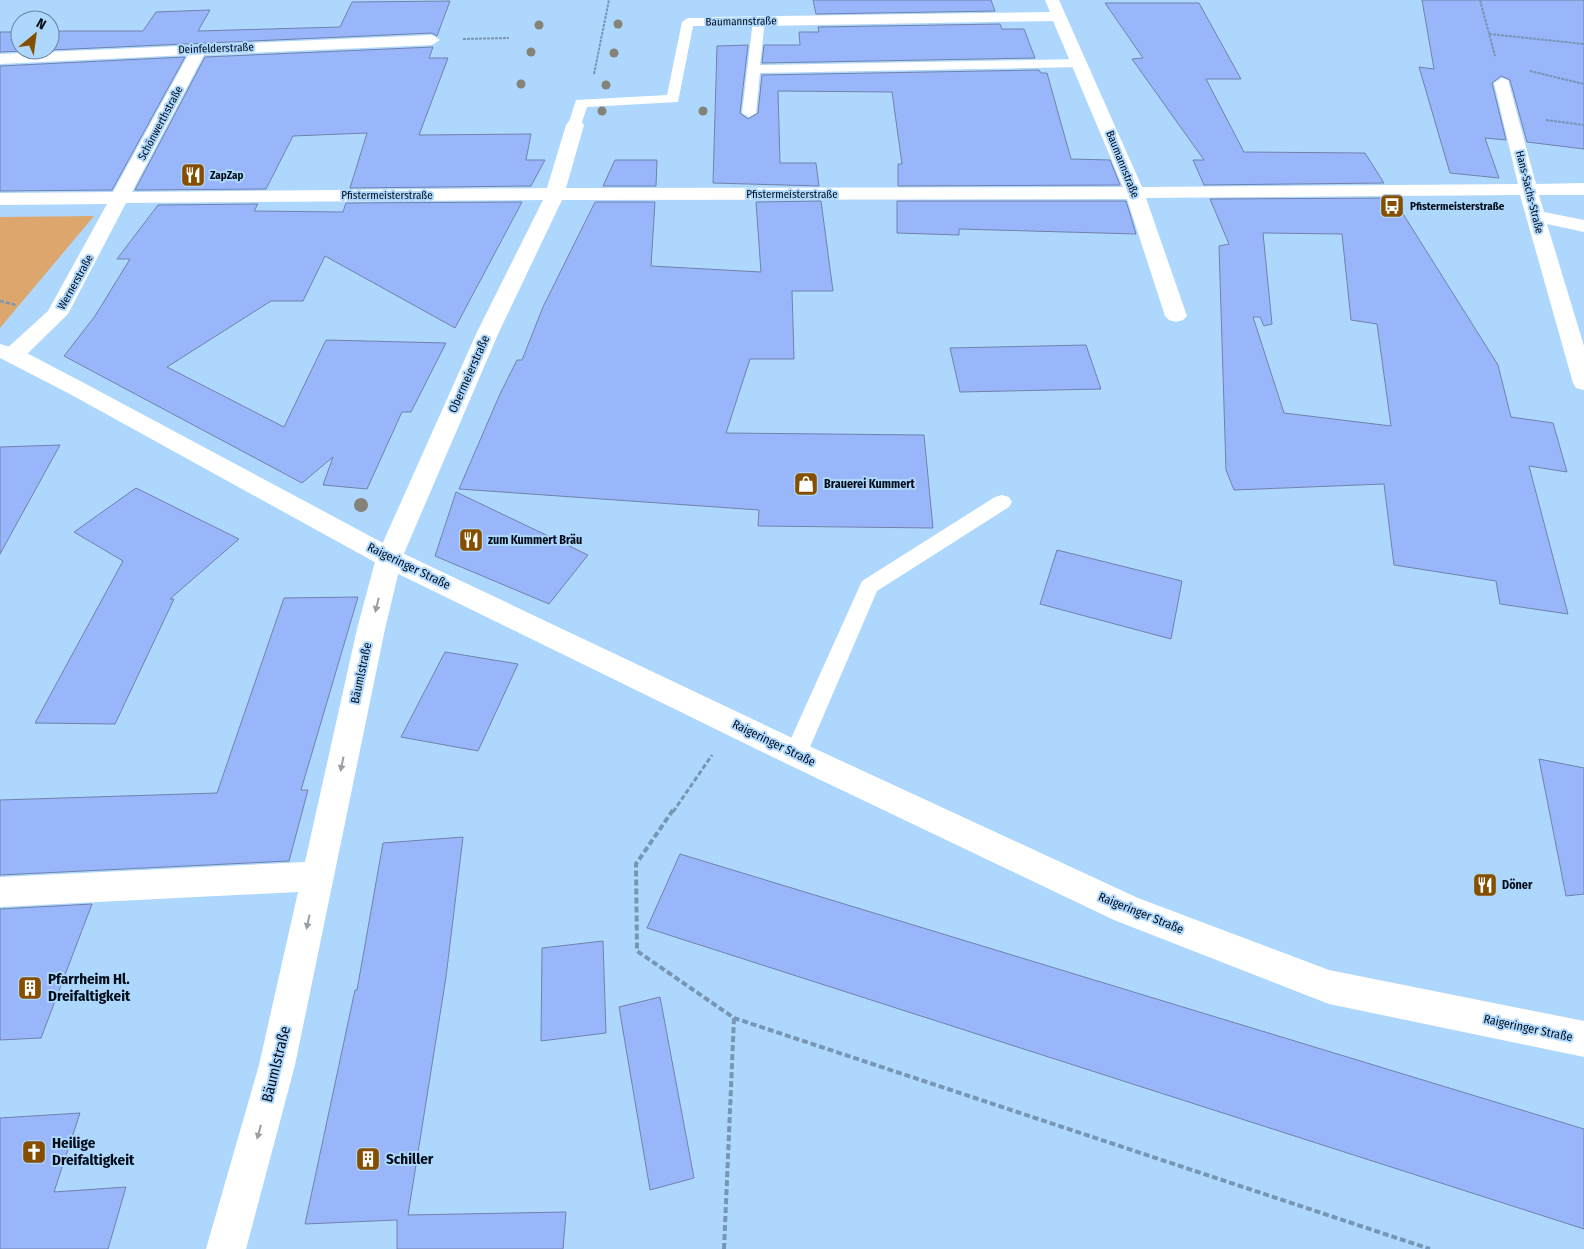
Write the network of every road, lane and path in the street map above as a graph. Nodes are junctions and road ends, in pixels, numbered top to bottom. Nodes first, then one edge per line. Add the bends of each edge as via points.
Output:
1 (609, 0) edge
2 (1480, 0) edge
3 (1055, 8) edge
4 (759, 20) junction
5 (711, 22) joint
6 (1489, 34) junction
7 (509, 38) dead end
8 (432, 40) joint
9 (1584, 44) edge
10 (199, 49) junction
11 (0, 59) edge
12 (1080, 63) junction
13 (752, 69) junction
14 (1544, 72) dead end
15 (1502, 83) joint
16 (1584, 84) edge
17 (581, 103) junction
18 (749, 113) dead end
19 (575, 125) joint
20 (1529, 188) junction
21 (1584, 189) edge
22 (555, 194) junction
23 (1135, 194) junction
24 (121, 197) junction
25 (0, 199) edge
26 (1535, 216) junction
27 (1584, 226) edge
28 (1176, 316) dead end
29 (4, 356) edge
30 (1584, 383) edge
31 (1002, 502) dead end
32 (389, 558) junction
33 (734, 724) junction
34 (796, 754) junction
35 (318, 876) junction
36 (0, 892) edge
37 (734, 1018) junction
38 (1584, 1039) edge
39 (226, 1249) edge
40 (724, 1249) edge
41 (1430, 1249) edge

1 - 17 path via 591,90
2 - 6 path
3 - 4 street, Baumannstraße
3 - 12 street, Baumannstraße
4 - 5 street, Baumannstraße
4 - 13 lane
5 - 17 lane, Baumannstraße via 688,22 673,99
6 - 9 path
6 - 15 path
7 - 8 path
8 - 10 street, Deinfelderstraße
10 - 11 street, Deinfelderstraße
10 - 24 street, Schönwerthstraße
12 - 13 lane
12 - 23 street, Baumannstraße
13 - 18 lane
14 - 16 path
15 - 20 street, Hans-Sachs-Straße
17 - 19 lane
19 - 22 street
20 - 21 street, Pfistermeisterstraße
20 - 23 street, Pfistermeisterstraße
20 - 26 street, Hans-Sachs-Straße
22 - 23 street, Pfistermeisterstraße
22 - 24 street, Pfistermeisterstraße
22 - 32 street, Obermeierstraße via 488,332
23 - 28 street, Baumannstraße
24 - 25 street, Pfistermeisterstraße
24 - 29 street, Wernerstraße via 57,314
26 - 27 street
26 - 30 street, Hans-Sachs-Straße
29 - 32 street, Raigeringer Straße
31 - 34 lane via 869,586
32 - 33 street, Raigeringer Straße
32 -> 35 street, Bäumlstraße
33 - 34 street, Raigeringer Straße
33 - 37 path via 636,864 637,951
34 - 38 street, Raigeringer Straße via 1126,909 1329,987
35 - 36 street
35 -> 39 street, Bäumlstraße via 277,1065
37 - 40 path
37 - 41 path

